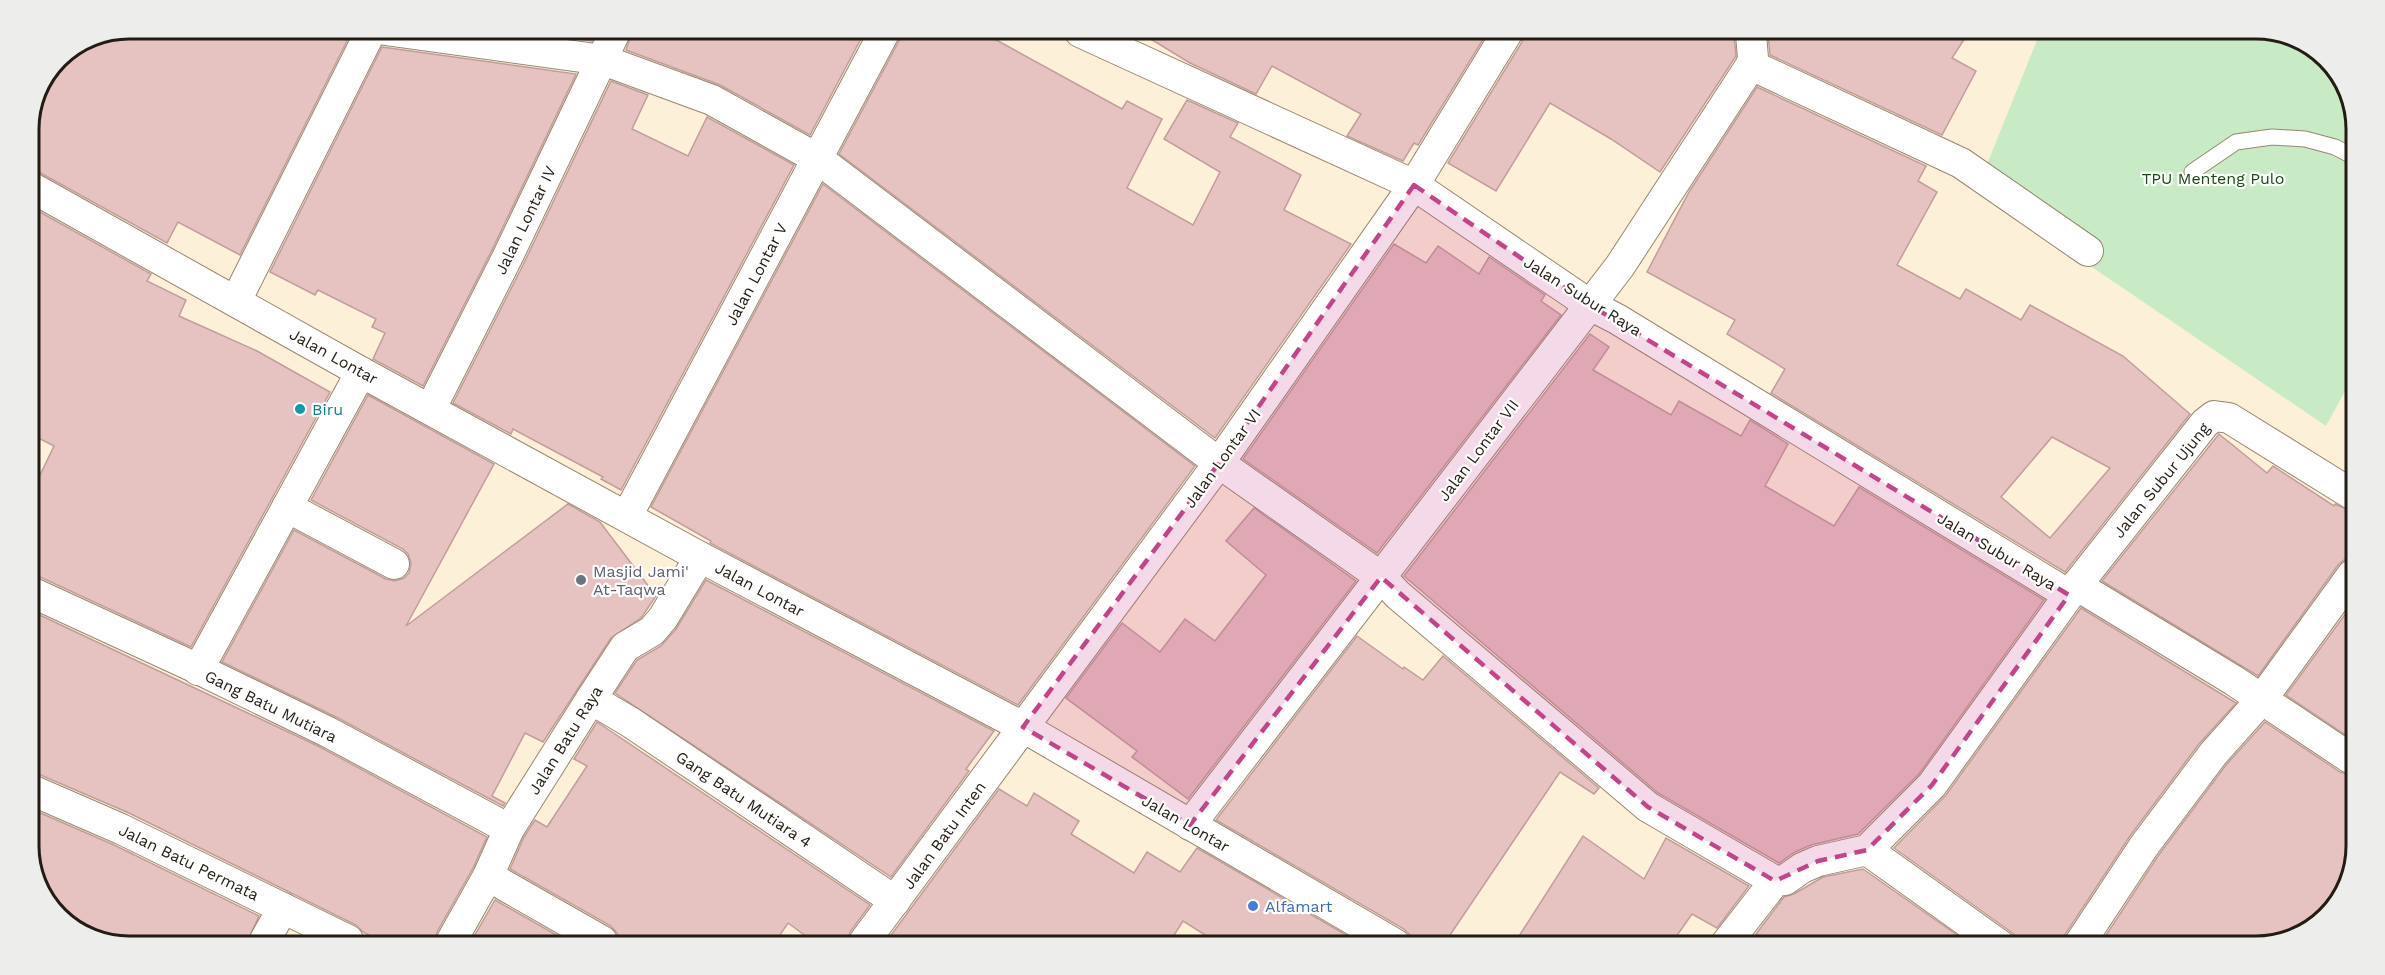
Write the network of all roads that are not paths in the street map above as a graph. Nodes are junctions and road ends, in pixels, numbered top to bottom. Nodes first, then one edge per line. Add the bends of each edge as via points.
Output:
1 (367, 39) edge
2 (451, 39) edge
3 (612, 39) edge
4 (881, 39) edge
5 (1095, 39) edge
6 (1503, 39) edge
7 (1752, 52) edge
8 (603, 60) junction
9 (2346, 153) edge
10 (818, 159) junction
11 (2192, 172) dead end
12 (1414, 185) junction
13 (39, 192) edge
14 (2088, 251) dead end
15 (236, 301) junction
16 (1590, 304) junction
17 (361, 372) junction
18 (431, 408) junction
19 (1219, 463) junction
20 (2346, 491) edge
21 (287, 507) junction
22 (627, 516) junction
23 (700, 557) junction
24 (394, 564) dead end
25 (1381, 577) junction
26 (2346, 583) edge
27 (2072, 590) junction
28 (39, 596) edge
29 (198, 670) junction
30 (591, 699) junction
31 (2262, 699) junction
32 (1023, 727) junction
33 (2346, 755) edge
34 (39, 793) edge
35 (1190, 825) junction
36 (509, 829) junction
37 (1867, 850) junction
38 (488, 876) junction
39 (1775, 881) junction
40 (895, 902) junction
41 (283, 908) junction
42 (267, 936) edge
43 (340, 936) edge
44 (454, 936) edge
45 (593, 936) edge
46 (869, 936) edge
47 (1381, 936) edge
48 (1732, 936) edge
49 (1987, 936) edge
50 (2085, 936) edge

1 - 15 street
2 - 8 street
3 - 8 street, Jalan Lontar IV
4 - 10 street, Jalan Lontar V
5 - 12 street, Jalan Subur Raya
6 - 12 street, Jalan Lontar VI
7 - 14 street via 1961,163
7 - 16 street, Jalan Lontar VII via 1620,266
8 - 10 street via 712,100
8 - 18 street, Jalan Lontar IV
9 - 11 lane via 2305,139 2272,137 2236,142
10 - 19 street
10 - 22 street, Jalan Lontar V
12 - 16 street, Jalan Subur Raya
12 - 19 street, Jalan Lontar VI
13 - 15 street, Jalan Lontar
15 - 17 street, Jalan Lontar
16 - 25 street, Jalan Lontar VII
16 - 27 street, Jalan Subur Raya
17 - 18 street, Jalan Lontar
17 - 21 street
18 - 22 street, Jalan Lontar
19 - 25 street
19 - 32 street, Jalan Lontar VI
20 - 27 street, Jalan Subur Ujung via 2229,418 2214,416
21 - 24 street
21 - 29 street
22 - 23 street, Jalan Lontar
23 - 30 street, Jalan Batu Raya via 663,618 652,631 625,647
23 - 32 street, Jalan Lontar
25 - 35 street, Jalan Lontar VII
25 - 39 street via 1648,807
26 - 31 street
27 - 31 street
27 - 37 street, Jalan Subur Ujung via 1932,785
28 - 29 street, Gang Batu Mutiara
29 - 36 street, Gang Batu Mutiara via 328,732
30 - 36 street, Jalan Batu Raya
30 - 40 street, Gang Batu Mutiara 4
31 - 33 street
31 - 50 street via 2213,754 2158,827
32 - 35 street, Jalan Lontar
32 - 40 street, Jalan Batu Inten
34 - 41 street, Jalan Batu Permata
35 - 47 street, Jalan Lontar
36 - 38 street, Jalan Batu Raya
37 - 39 street via 1818,861 1785,880
37 - 49 street
38 - 44 street, Jalan Batu Raya
38 - 45 street
39 - 48 street
40 - 46 street, Jalan Batu Inten
41 - 42 street
41 - 43 street, Jalan Batu Permata

